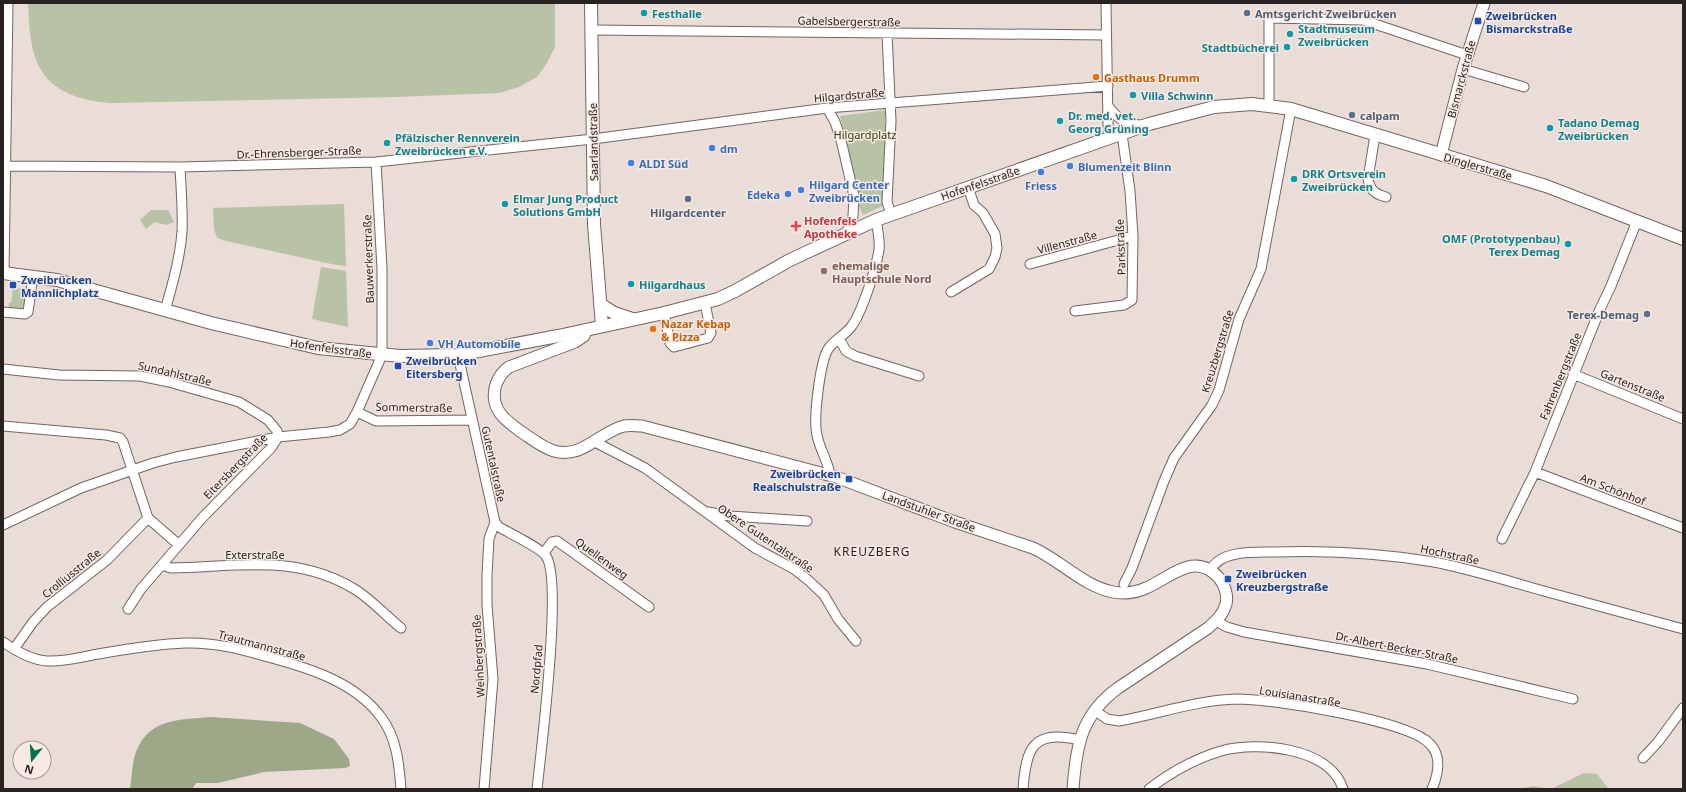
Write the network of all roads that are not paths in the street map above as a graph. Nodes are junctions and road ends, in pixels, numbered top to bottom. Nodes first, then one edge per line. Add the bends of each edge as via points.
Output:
1 (8, 3) edge
2 (591, 3) edge
3 (1106, 3) edge
4 (1484, 3) edge
5 (592, 30) junction
6 (887, 33) junction
7 (1106, 35) junction
8 (1467, 55) junction
9 (1463, 69) junction
10 (1108, 86) junction
11 (1524, 87) dead end
12 (891, 104) junction
13 (1269, 105) junction
14 (1108, 106) junction
15 (827, 108) junction
16 (1291, 109) junction
17 (1149, 124) junction
18 (1122, 134) junction
19 (1375, 135) junction
20 (1110, 138) junction
21 (593, 139) junction
22 (1441, 156) junction
23 (376, 162) junction
24 (5, 166) junction
25 (180, 167) junction
26 (968, 187) junction
27 (1386, 197) dead end
28 (891, 214) junction
29 (876, 220) junction
30 (1637, 221) junction
31 (845, 234) junction
32 (1133, 236) junction
33 (1683, 239) edge
34 (1030, 264) dead end
35 (4, 273) edge
36 (33, 276) junction
37 (951, 292) dead end
38 (705, 303) junction
39 (600, 304) junction
40 (165, 311) junction
41 (1075, 311) dead end
42 (3, 312) edge
43 (664, 313) junction
44 (633, 319) junction
45 (602, 326) junction
46 (586, 330) junction
47 (839, 338) junction
48 (382, 355) junction
49 (458, 355) junction
50 (3, 369) edge
51 (1573, 374) junction
52 (919, 376) dead end
53 (357, 412) junction
54 (1683, 419) edge
55 (472, 420) junction
56 (3, 426) edge
57 (278, 437) junction
58 (595, 442) junction
59 (132, 470) junction
60 (1534, 472) junction
61 (829, 475) junction
62 (705, 512) junction
63 (148, 518) junction
64 (806, 521) dead end
65 (495, 522) junction
66 (3, 525) edge
67 (1683, 528) edge
68 (1502, 539) dead end
69 (179, 545) junction
70 (544, 553) junction
71 (162, 566) junction
72 (1210, 570) junction
73 (1124, 584) dead end
74 (649, 607) dead end
75 (128, 609) dead end
76 (1216, 621) junction
77 (401, 628) dead end
78 (1683, 629) edge
79 (856, 641) dead end
80 (3, 642) edge
81 (14, 649) junction
82 (1573, 699) dead end
83 (1683, 708) edge
84 (1094, 710) junction
85 (1079, 740) junction
86 (1643, 758) dead end
87 (401, 789) edge
88 (484, 789) edge
89 (537, 789) edge
90 (1022, 789) edge
91 (1072, 789) edge
92 (1149, 789) edge
93 (1343, 789) edge
94 (1432, 789) edge

1 - 24 street
2 - 5 main road, Saarlandstraße
3 - 7 street
4 - 8 street, Bismarckstraße
5 - 6 street, Gabelsbergerstraße
5 - 21 main road, Saarlandstraße
6 - 7 street, Gabelsbergerstraße
6 - 12 street
7 - 10 street
8 - 9 street, Bismarckstraße
8 - 13 street via 1363,20 1269,18
9 - 11 street
9 - 22 street, Bismarckstraße
10 - 12 street, Hilgardstraße
10 - 14 street
12 - 15 street, Hilgardstraße
12 - 28 street via 887,202
13 - 16 main road, Dinglerstraße
13 - 17 main road, Hofenfelsstraße via 1214,107
14 - 17 street via 1124,122
14 - 20 street
15 - 21 street, Hilgardstraße
15 - 31 street via 841,140 854,196 852,220
16 - 19 main road, Dinglerstraße
16 - 73 street, Kreuzbergstraße via 1261,269 1239,319 1219,390 1212,405 1174,458
17 - 18 main road, Hofenfelsstraße
18 - 20 main road, Hofenfelsstraße
18 - 32 street, Parkstraße
19 - 22 main road, Dinglerstraße
19 - 27 street via 1369,185 1374,193
20 - 26 main road, Hofenfelsstraße
21 - 23 street, Dr.-Ehrensberger-Straße
21 - 39 main road, Saarlandstraße via 594,232
22 - 30 main road, Dinglerstraße via 1546,186
23 - 25 street, Dr.-Ehrensberger-Straße
23 - 48 street, Bauwerkerstraße via 382,268
24 - 25 street, Dr.-Ehrensberger-Straße
24 - 35 street
25 - 40 street via 182,233
26 - 28 main road, Hofenfelsstraße
26 - 37 street via 974,205 983,213 995,234 997,248 989,269
28 - 29 main road, Hofenfelsstraße
29 - 31 main road, Hofenfelsstraße
29 - 47 street via 879,239 877,260 855,321
30 - 33 main road, Dinglerstraße
30 - 51 street, Fahrenbergstraße
31 - 38 main road, Hofenfelsstraße via 790,260 735,291
32 - 34 street, Villenstraße
32 - 41 street, Parkstraße via 1132,300 1124,305
35 - 36 main road, Hofenfelsstraße
36 - 40 main road, Hofenfelsstraße via 57,280
36 - 42 street via 28,312
38 - 43 main road, Hofenfelsstraße
38 - 43 street via 710,336 674,347 670,343
39 - 44 main road via 614,313
39 - 45 main road, Saarlandstraße
40 - 48 main road, Hofenfelsstraße via 291,343
43 - 44 main road, Hofenfelsstraße
44 - 45 main road, Hofenfelsstraße
45 - 46 main road, Hofenfelsstraße
46 - 49 main road, Hofenfelsstraße
46 - 58 street, Landstuhler Straße via 584,336 575,342 509,367 497,381 494,398 502,416 545,447 569,452
47 - 52 street via 846,351 863,360
47 - 61 street via 830,346 825,357 815,415 817,435
48 - 49 main road, Hofenfelsstraße
48 - 53 street, Eitersbergstraße
49 - 55 street, Gutentalstraße
50 - 57 street, Sundahlstraße via 59,375 140,376 169,382 239,402 268,420 277,431
51 - 54 street, Gartenstraße
51 - 60 street, Fahrenbergstraße
53 - 55 street, Sommerstraße via 376,421
53 - 57 street, Eitersbergstraße via 350,424 340,430
55 - 65 street, Gutentalstraße
56 - 59 street via 120,438
57 - 59 street via 176,457
57 - 69 street, Eitersbergstraße via 271,448 218,499
58 - 61 street, Landstuhler Straße via 623,426 642,426
58 - 62 street, Obere Gutentalstraße via 645,468
59 - 63 street
59 - 66 street via 63,496
60 - 67 street, Am Schönhof
60 - 68 street, Fahrenbergstraße
61 - 72 street, Landstuhler Straße via 1043,552 1092,584 1113,592 1139,591 1187,567
62 - 64 street, Obere Gutentalstraße
62 - 79 street, Obere Gutentalstraße via 754,548 794,569 808,580 824,595 838,619
63 - 69 street
63 - 81 street, Crolliusstraße via 107,560 47,607
65 - 70 street via 499,528
65 - 88 street, Weinbergstraße via 489,539 487,570 493,679
69 - 71 street, Eitersbergstraße
70 - 74 street, Quellenweg via 552,542 557,541
70 - 89 street, Nordpfad via 549,564 552,617
71 - 75 street, Eitersbergstraße via 141,589
71 - 77 street, Exterstraße via 171,568 273,564 304,568 334,578 353,588
72 - 76 street via 1222,582 1226,594 1224,609
72 - 78 street, Hochstraße via 1215,563 1224,558 1268,552 1336,551 1404,557 1486,574
76 - 82 street, Dr.-Albert-Becker-Straße via 1227,628 1239,631 1427,664
76 - 84 street via 1108,695
80 - 81 street, Trautmannstraße
81 - 87 street, Trautmannstraße via 35,658 54,661 156,645 205,643 242,649 309,669 328,676 344,686 372,706 382,718 395,743
83 - 86 street
84 - 85 street
84 - 94 street, Louisianastraße via 1107,719 1119,721 1205,702 1253,700 1281,702 1388,724 1420,736 1434,749 1438,765
85 - 90 street via 1055,736 1037,743 1026,759
85 - 91 street
92 - 93 street via 1185,764 1203,757 1223,750 1256,748 1292,751 1316,759 1331,770

